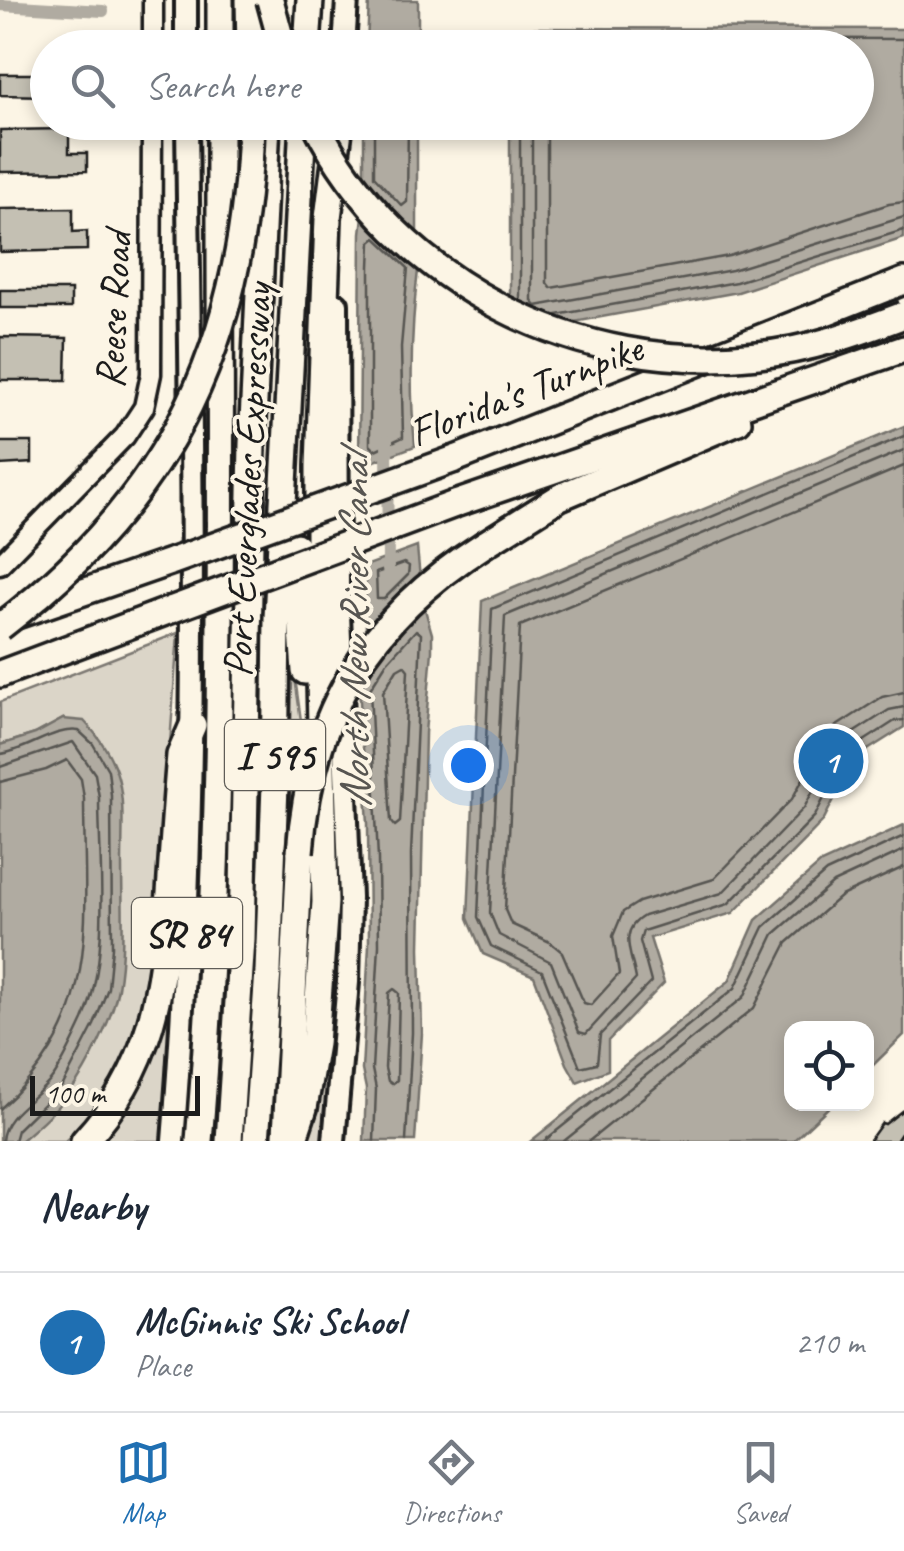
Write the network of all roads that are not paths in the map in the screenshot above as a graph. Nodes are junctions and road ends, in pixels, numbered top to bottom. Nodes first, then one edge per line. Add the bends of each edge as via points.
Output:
1 (153, 0) edge
2 (186, 0) edge
3 (220, 0) edge
4 (249, 0) edge
5 (272, 0) edge
6 (310, 0) edge
7 (347, 0) edge
8 (153, 30) edge
9 (186, 30) edge
10 (220, 30) edge
11 (250, 30) edge
12 (271, 30) edge
13 (279, 30) edge
14 (308, 30) edge
15 (345, 30) edge
16 (152, 140) edge
17 (187, 140) edge
18 (220, 140) edge
19 (250, 140) edge
20 (266, 140) edge
21 (302, 140) edge
22 (331, 140) edge
23 (331, 140) edge
24 (337, 140) edge
25 (904, 281) edge
26 (904, 314) edge
27 (904, 349) edge
28 (879, 358) junction
29 (290, 369) junction
30 (0, 564) edge
31 (0, 624) edge
32 (0, 674) edge
33 (193, 725) junction
34 (320, 744) junction
35 (84, 1141) edge
36 (173, 1141) edge
37 (199, 1141) edge
38 (229, 1141) edge
39 (256, 1141) edge
40 (289, 1141) edge
41 (334, 1141) edge

1 - 8 street
2 - 9 main road
3 - 10 highway
4 - 11 highway
5 - 12 highway
5 - 13 highway, bridge
6 - 14 highway
7 - 15 main road
16 - 30 street, Reese Road via 151,374 144,407 125,436
17 - 33 main road, SR 84
18 - 37 highway, Port Everglades Expressway / I 595 via 218,734
19 - 31 highway, bridge via 240,252 192,400 125,508 62,577
20 - 38 highway via 252,444 244,887
21 - 29 highway, Port Everglades Expressway / I 595
22 - 34 highway via 321,387
23 - 41 main road via 350,912
24 - 26 highway, bridge via 355,187 416,250 490,302 568,336 660,356 758,356 822,344
25 - 31 highway, Florida's Turnpike, bridge via 455,459
27 - 28 highway, Florida's Turnpike
28 - 32 highway, Florida's Turnpike, bridge via 455,504
28 - 40 highway, bridge via 560,496 438,577 353,670 317,747 303,813
29 - 34 highway via 297,593
29 - 39 highway, Port Everglades Expressway / I 595
33 - 35 highway via 180,756 158,1005 127,1082
33 - 36 main road, SR 84
34 - 40 highway via 325,902 316,1044 304,1108

